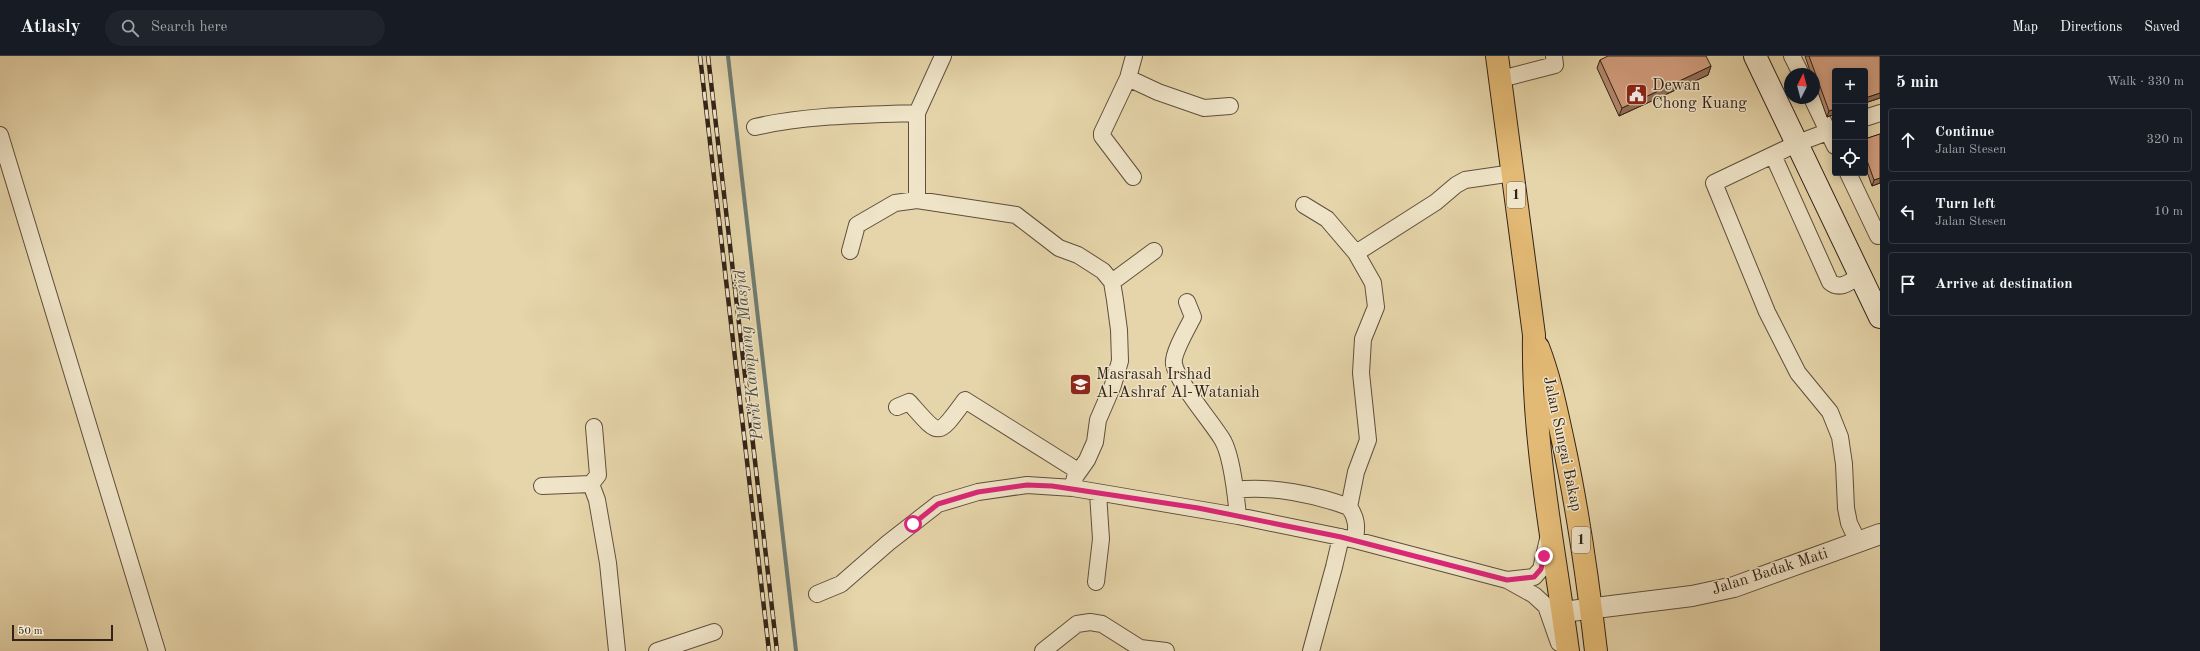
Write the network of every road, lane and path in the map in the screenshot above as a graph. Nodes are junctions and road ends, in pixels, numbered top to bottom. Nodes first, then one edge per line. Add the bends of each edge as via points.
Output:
1 (943, 56) edge
2 (1134, 56) edge
3 (1497, 56) edge
4 (1554, 56) edge
5 (1755, 56) edge
6 (1792, 56) edge
7 (1798, 68) edge
8 (1128, 78) junction
9 (1501, 79) junction
10 (1815, 104) edge
11 (1230, 106) dead end
12 (917, 113) junction
13 (1880, 113) edge
14 (1868, 117) edge
15 (754, 127) dead end
16 (1832, 134) edge
17 (0, 135) edge
18 (1832, 136) edge
19 (1798, 144) junction
20 (1773, 155) junction
21 (1513, 173) junction
22 (1849, 176) edge
23 (1133, 177) dead end
24 (917, 200) junction
25 (1304, 205) dead end
26 (1878, 236) dead end
27 (850, 251) dead end
28 (1154, 251) dead end
29 (1356, 253) junction
30 (1112, 282) junction
31 (1870, 286) edge
32 (1187, 302) dead end
33 (1880, 317) edge
34 (1544, 395) junction
35 (897, 407) dead end
36 (594, 427) dead end
37 (1078, 471) junction
38 (591, 484) junction
39 (542, 486) dead end
40 (1073, 488) junction
41 (1236, 490) junction
42 (1098, 492) junction
43 (1348, 507) junction
44 (1238, 516) junction
45 (1551, 530) junction
46 (1880, 534) edge
47 (1348, 539) junction
48 (1858, 542) junction
49 (1507, 580) junction
50 (1096, 582) dead end
51 (817, 594) dead end
52 (1591, 609) junction
53 (1563, 612) junction
54 (714, 632) dead end
55 (158, 651) edge
56 (617, 651) edge
57 (657, 651) edge
58 (1043, 651) edge
59 (1166, 651) edge
60 (1311, 651) edge
61 (1561, 651) edge
62 (1568, 651) edge
63 (1596, 651) edge

1 - 12 street
2 - 8 street
3 - 9 highway, Jalan Sungai Bakap / 1
4 - 9 street via 1556,66
5 - 19 main road
6 - 7 street
8 - 11 street via 1158,92 1204,108
8 - 23 street via 1102,136
9 - 21 highway, Jalan Sungai Bakap / 1
10 - 16 street
12 - 15 street via 822,118
12 - 24 street
13 - 14 street
17 - 55 street
18 - 19 street
19 - 20 street
19 - 31 main road
20 - 31 street via 1830,282 1834,286
20 - 48 street via 1714,183 1767,312 1798,373 1830,412 1840,437 1849,523
21 - 29 street via 1465,180 1436,202
21 - 34 highway, Jalan Sungai Bakap / 1 via 1534,335 1549,377
22 - 26 street
24 - 27 street via 894,203 857,224
24 - 30 street via 1016,215 1059,248 1078,255 1103,270
25 - 29 street via 1327,219
28 - 30 street
29 - 43 street via 1373,283 1376,307 1363,339 1361,373 1368,440 1356,472
30 - 37 street via 1119,330 1120,361 1098,420 1095,442 1087,460
31 - 33 main road
32 - 41 street via 1193,317 1177,350 1174,364 1223,441
34 - 45 highway, Jalan Sungai Bakap / 1 via 1540,440
34 - 52 highway, Jalan Sungai Bakap / 1 via 1563,439
35 - 37 street via 909,402 932,428 937,429 946,425 965,400
36 - 38 street via 598,475
37 - 40 street
38 - 39 street
38 - 56 street via 597,500 608,563
40 - 42 street
40 - 51 street via 1027,485 978,492 938,504 841,584
41 - 43 street via 1276,490
41 - 44 street
42 - 44 street
42 - 50 street via 1101,539
43 - 47 street via 1355,515 1357,525
44 - 47 street
45 - 49 street via 1541,569 1534,577
45 - 53 highway, Jalan Sungai Bakap / 1
46 - 48 street, Jalan Badak Mati
47 - 49 street
47 - 60 street via 1334,568
48 - 52 street, Jalan Badak Mati via 1734,587 1692,596
49 - 61 street via 1534,595 1546,606
52 - 53 street, Jalan Badak Mati
52 - 63 highway, Jalan Sungai Bakap / 1
53 - 62 highway, Jalan Sungai Bakap / 1
54 - 57 street
58 - 59 street via 1077,624 1090,622 1102,624 1140,648

